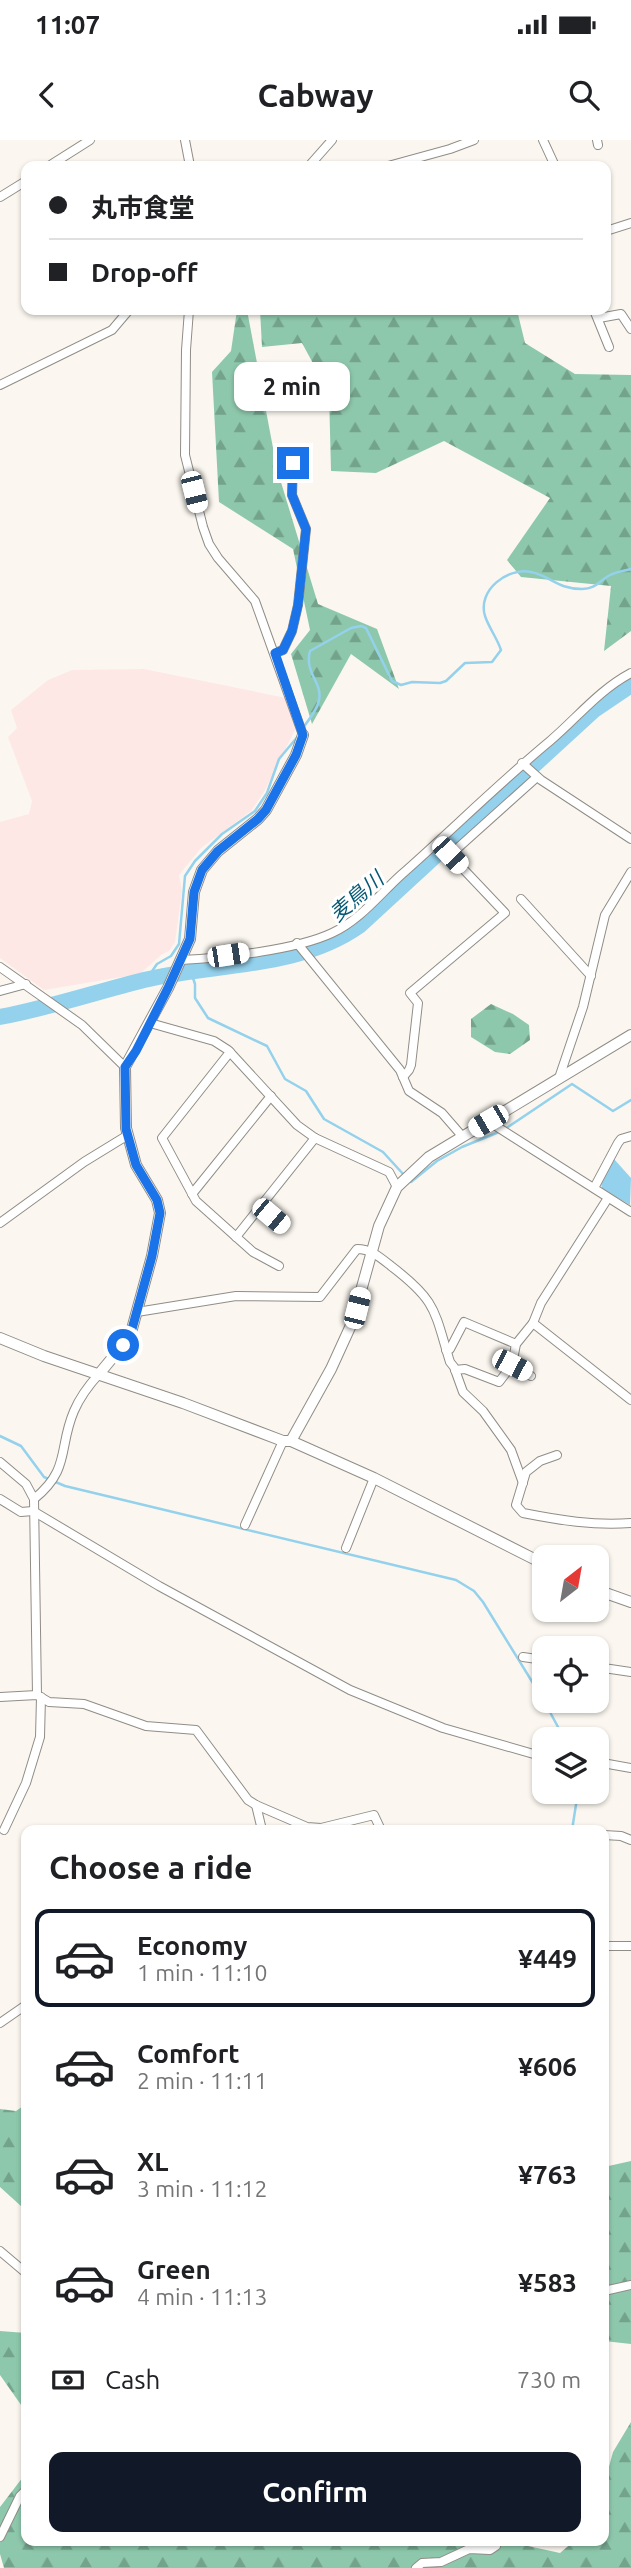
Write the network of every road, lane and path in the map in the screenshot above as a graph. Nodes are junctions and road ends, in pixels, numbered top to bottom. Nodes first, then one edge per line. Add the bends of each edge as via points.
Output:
1 (90, 140) edge
2 (186, 140) edge
3 (332, 140) edge
4 (474, 140) edge
5 (543, 140) edge
6 (57, 161) edge
7 (189, 161) edge
8 (313, 161) edge
9 (406, 161) edge
10 (553, 161) edge
11 (21, 184) edge
12 (0, 197) edge
13 (631, 223) edge
14 (611, 229) edge
15 (611, 314) edge
16 (125, 315) edge
17 (189, 315) edge
18 (597, 315) edge
19 (631, 328) edge
20 (609, 347) dead end
21 (0, 385) edge
22 (293, 463) dead end
23 (275, 653) junction
24 (631, 673) edge
25 (303, 735) joint
26 (522, 763) junction
27 (537, 777) junction
28 (631, 839) edge
29 (631, 872) edge
30 (521, 899) dead end
31 (297, 943) junction
32 (181, 960) junction
33 (0, 967) edge
34 (591, 976) junction
35 (26, 985) junction
36 (0, 991) edge
37 (150, 1023) junction
38 (631, 1035) edge
39 (230, 1052) junction
40 (125, 1067) junction
41 (403, 1077) junction
42 (559, 1078) junction
43 (271, 1096) junction
44 (488, 1121) junction
45 (128, 1135) junction
46 (462, 1136) junction
47 (631, 1136) edge
48 (315, 1138) junction
49 (397, 1187) junction
50 (594, 1188) junction
51 (192, 1194) junction
52 (608, 1198) junction
53 (260, 1207) junction
54 (631, 1212) edge
55 (0, 1223) edge
56 (282, 1225) dead end
57 (236, 1237) junction
58 (371, 1252) junction
59 (279, 1266) dead end
60 (137, 1312) junction
61 (533, 1323) junction
62 (0, 1338) edge
63 (516, 1344) junction
64 (446, 1350) junction
65 (512, 1365) junction
66 (455, 1370) junction
67 (99, 1374) junction
68 (531, 1376) dead end
69 (631, 1400) edge
70 (287, 1441) junction
71 (557, 1455) dead end
72 (0, 1462) edge
73 (374, 1478) junction
74 (523, 1483) junction
75 (0, 1499) edge
76 (34, 1499) junction
77 (33, 1511) junction
78 (631, 1523) edge
79 (245, 1525) dead end
80 (346, 1548) dead end
81 (532, 1558) edge
82 (609, 1594) edge
83 (631, 1602) edge
84 (523, 1657) dead end
85 (532, 1658) edge
86 (609, 1669) edge
87 (631, 1672) edge
88 (39, 1696) junction
89 (0, 1697) edge
90 (532, 1754) edge
91 (609, 1764) edge
92 (631, 1768) edge
93 (256, 1805) junction
94 (261, 1825) edge
95 (302, 1825) edge
96 (333, 1825) edge
97 (379, 1825) edge
98 (4, 1830) dead end
99 (609, 1835) edge
100 (631, 1840) edge
101 (609, 1946) edge
102 (631, 1946) edge
103 (21, 2008) edge
104 (0, 2023) edge
105 (0, 2251) edge
106 (21, 2269) edge
107 (631, 2285) edge
108 (609, 2290) edge
109 (21, 2495) edge
110 (0, 2537) edge
111 (496, 2546) edge
112 (416, 2568) edge

1 - 6 street
2 - 7 street
3 - 8 street
4 - 9 street
5 - 10 street
11 - 12 street
13 - 14 street
15 - 19 street via 621,314
16 - 21 street via 112,330
17 - 23 street via 185,455 199,511 209,544 255,601
18 - 20 street
22 - 23 street via 292,495 306,529 303,565 292,631 283,650
23 - 25 street
24 - 26 street via 592,700
25 - 32 street via 266,810 202,870 194,892 190,939
26 - 27 street
26 - 31 street via 350,922 319,939
27 - 28 street
27 - 41 street via 450,855 505,913 411,993 418,1003 411,1065
29 - 34 street via 605,915
30 - 34 street
31 - 32 street
31 - 41 street
32 - 37 street
33 - 35 street
34 - 42 street
35 - 36 street
35 - 40 street via 82,1025
37 - 39 street via 214,1041
37 - 40 street
38 - 42 street
39 - 43 street
39 - 51 street via 162,1138
40 - 45 street
41 - 46 street via 409,1091 442,1113
42 - 44 street
43 - 48 street
43 - 51 street
44 - 46 street
44 - 50 street
45 - 55 street
45 - 60 street via 136,1165 160,1213
46 - 49 street via 424,1161
47 - 50 street via 618,1143
48 - 49 street via 389,1172
48 - 53 street
49 - 58 street
50 - 52 street
51 - 57 street
52 - 54 street
52 - 61 street
53 - 56 street
53 - 57 street
57 - 59 street
58 - 60 street via 355,1252 320,1297 236,1296
58 - 64 street via 423,1293 436,1313
58 - 70 street via 349,1331
60 - 67 street via 123,1345
61 - 63 street
61 - 69 street
62 - 67 street
63 - 64 street via 464,1322
63 - 65 street
64 - 66 street
65 - 66 street via 499,1382 465,1369
65 - 68 street
66 - 74 street via 463,1392 511,1450
67 - 70 street
67 - 76 street via 74,1411 62,1464
70 - 73 street
70 - 79 street
71 - 74 street via 526,1472
72 - 76 street via 24,1481
73 - 80 street
73 - 81 street
74 - 78 street via 516,1504 523,1513 584,1523
75 - 77 street via 21,1512
76 - 77 street
77 - 88 street
77 - 90 street via 350,1690 443,1728
82 - 83 street
84 - 85 street
86 - 87 street
88 - 89 street
88 - 93 street via 49,1702 96,1707 146,1726 196,1730
88 - 98 street via 40,1737 26,1783
91 - 92 street
93 - 94 street
93 - 95 street
96 - 97 street via 374,1815
99 - 100 street
101 - 102 street
103 - 104 street
105 - 106 street
107 - 108 street
109 - 110 street
111 - 112 street via 469,2549

